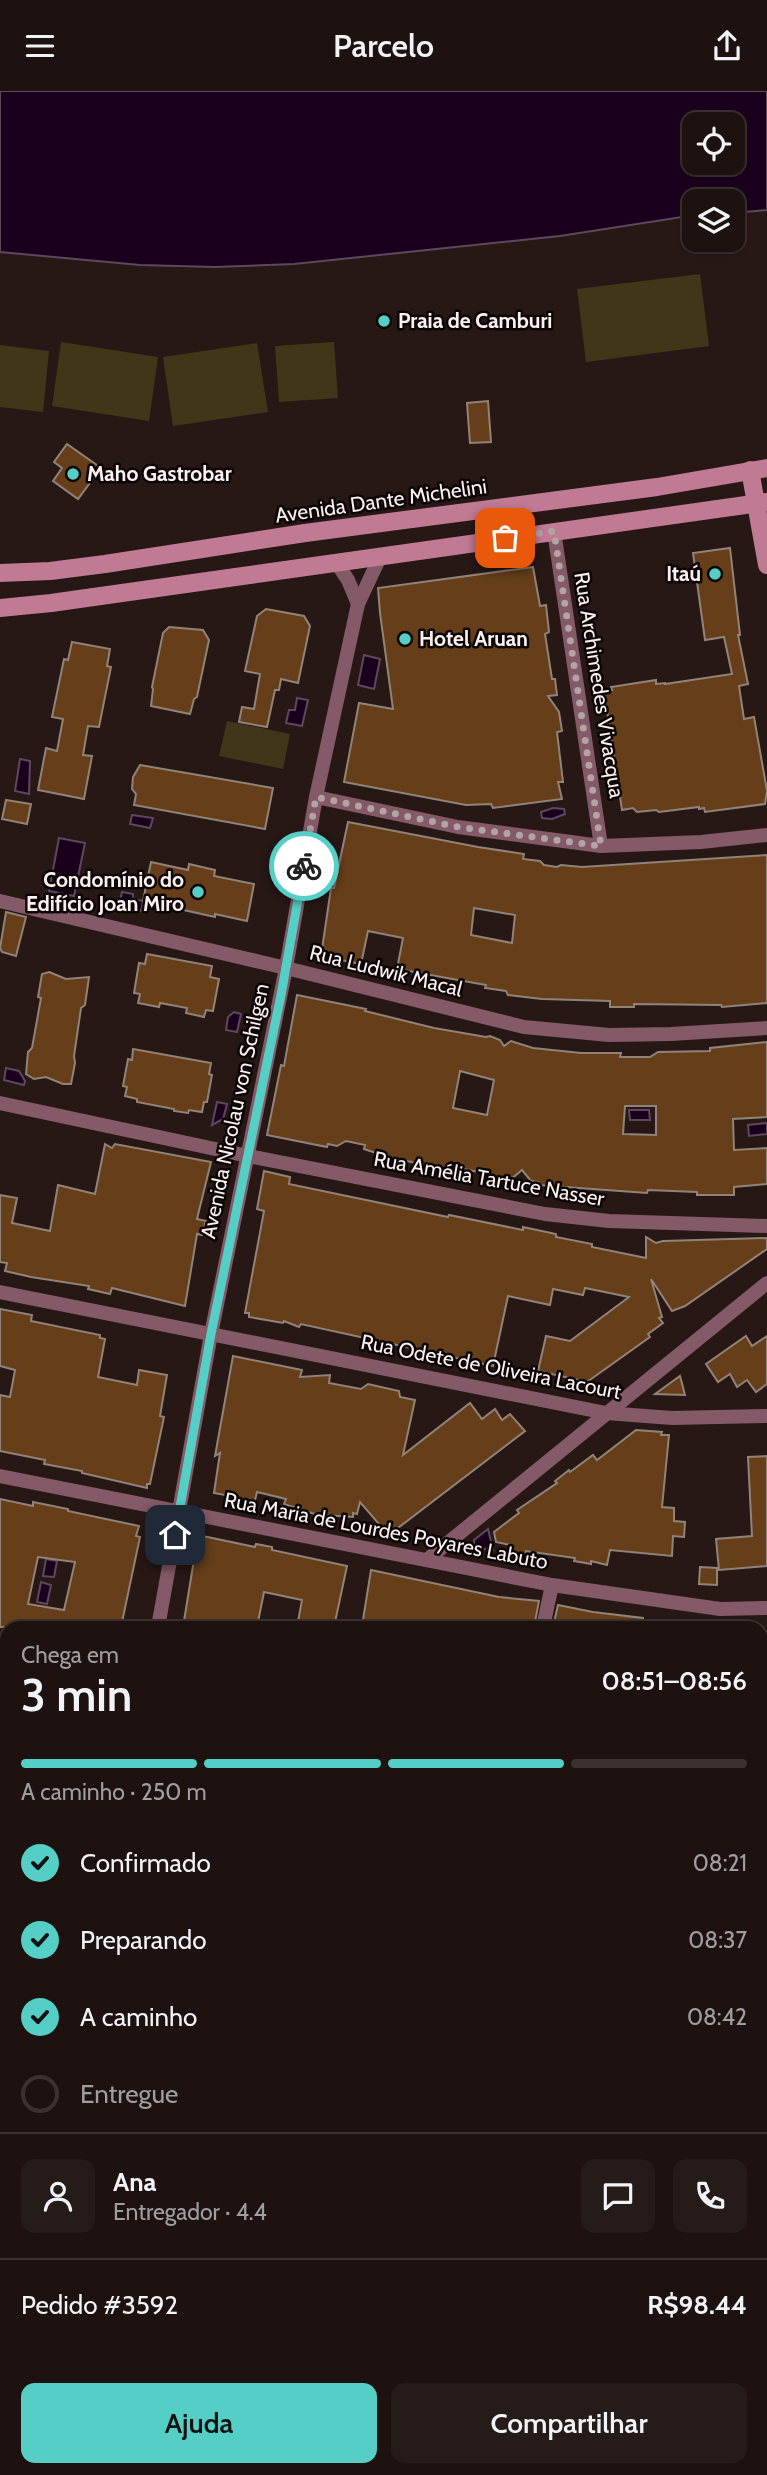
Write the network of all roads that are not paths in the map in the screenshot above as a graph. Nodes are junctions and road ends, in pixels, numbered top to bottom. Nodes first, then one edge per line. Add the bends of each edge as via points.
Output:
1 (759, 469) edge
2 (762, 502) edge
3 (554, 531) junction
4 (381, 555) junction
5 (336, 562) junction
6 (767, 565) edge
7 (0, 573) edge
8 (358, 604) junction
9 (0, 608) edge
10 (316, 797) junction
11 (767, 835) edge
12 (601, 846) junction
13 (0, 901) edge
14 (286, 968) junction
15 (767, 1028) edge
16 (0, 1103) edge
17 (248, 1156) junction
18 (767, 1226) edge
19 (767, 1283) edge
20 (767, 1291) edge
21 (0, 1292) edge
22 (745, 1303) junction
23 (211, 1334) junction
24 (606, 1413) junction
25 (767, 1416) edge
26 (0, 1476) edge
27 (179, 1512) junction
28 (428, 1559) junction
29 (552, 1585) junction
30 (767, 1608) edge
31 (159, 1621) edge
32 (544, 1621) edge

1 - 2 main road
1 - 7 main road, Avenida Dante Michelini via 105,564
2 - 3 main road
2 - 6 main road
3 - 4 main road
3 - 12 street, Rua Archimedes Vivacqua
4 - 5 main road
4 - 8 street, Avenida Nicolau von Schilgen
5 - 8 street
5 - 9 main road
8 - 10 street, Avenida Nicolau von Schilgen
10 - 12 street via 458,827
10 - 14 street, Avenida Nicolau von Schilgen
11 - 12 street
13 - 14 street, Rua Ludwik Macal
14 - 15 street, Rua Ludwik Macal via 524,1027 609,1035
14 - 17 street, Avenida Nicolau von Schilgen
16 - 17 street, Rua Amélia Tartuce Nasser
17 - 18 street, Rua Amélia Tartuce Nasser via 545,1214 621,1222
17 - 23 street, Avenida Nicolau von Schilgen
19 - 22 street
20 - 22 street
21 - 23 street, Rua Odete de Oliveira Lacourt
22 - 24 street
23 - 24 street, Rua Odete de Oliveira Lacourt
23 - 27 street, Avenida Nicolau von Schilgen
24 - 25 street, Rua Odete de Oliveira Lacourt via 672,1418
24 - 28 street
26 - 27 street, Rua Maria de Lourdes Poyares Labuto
27 - 28 street, Rua Maria de Lourdes Poyares Labuto
27 - 31 street, Avenida Nicolau von Schilgen
28 - 29 street, Rua Maria de Lourdes Poyares Labuto
29 - 30 street, Rua Maria de Lourdes Poyares Labuto via 720,1609
29 - 32 street

